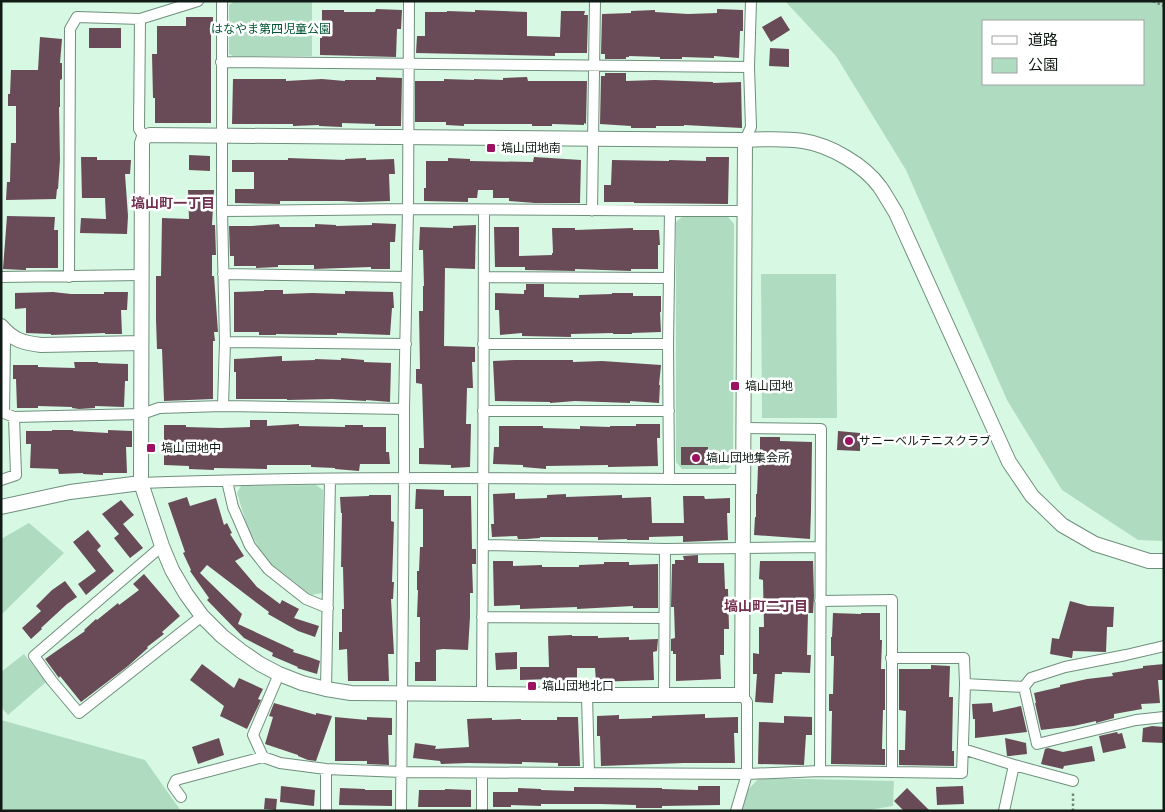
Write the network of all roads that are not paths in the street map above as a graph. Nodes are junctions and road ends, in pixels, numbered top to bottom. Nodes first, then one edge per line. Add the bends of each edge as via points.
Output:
1 (198, 1) edge
2 (222, 1) edge
3 (409, 1) edge
4 (595, 1) edge
5 (751, 1) edge
6 (140, 19) junction
7 (221, 62) junction
8 (408, 64) junction
9 (594, 65) junction
10 (749, 67) junction
11 (222, 135) junction
12 (144, 137) junction
13 (408, 138) junction
14 (593, 139) junction
15 (745, 140) junction
16 (408, 209) junction
17 (484, 210) junction
18 (222, 211) junction
19 (592, 211) junction
20 (670, 211) junction
21 (745, 211) junction
22 (223, 274) junction
23 (142, 276) junction
24 (1, 277) edge
25 (69, 277) junction
26 (406, 277) junction
27 (484, 277) junction
28 (669, 278) junction
29 (4, 329) edge
30 (225, 342) junction
31 (141, 343) junction
32 (406, 344) junction
33 (483, 344) junction
34 (668, 344) junction
35 (222, 406) junction
36 (404, 409) junction
37 (483, 410) junction
38 (669, 411) junction
39 (142, 414) junction
40 (14, 417) junction
41 (744, 428) junction
42 (483, 477) junction
43 (330, 478) junction
44 (404, 478) junction
45 (669, 479) junction
46 (743, 479) junction
47 (1, 480) edge
48 (227, 481) junction
49 (141, 482) junction
50 (1, 507) edge
51 (484, 545) junction
52 (162, 546) junction
53 (820, 547) junction
54 (743, 548) junction
55 (665, 549) junction
56 (1164, 562) edge
57 (820, 601) junction
58 (328, 608) junction
59 (202, 616) junction
60 (482, 617) junction
61 (664, 618) junction
62 (1164, 646) edge
63 (891, 658) junction
64 (279, 674) junction
65 (965, 684) junction
66 (1024, 687) junction
67 (326, 689) junction
68 (403, 694) junction
69 (482, 694) junction
70 (588, 695) junction
71 (664, 695) junction
72 (742, 695) junction
73 (1164, 716) edge
74 (963, 749) junction
75 (263, 757) junction
76 (1014, 765) junction
77 (326, 769) junction
78 (820, 771) junction
79 (402, 772) junction
80 (892, 772) junction
81 (482, 773) junction
82 (589, 773) junction
83 (747, 774) junction
84 (1074, 781) road end
85 (181, 797) dead end
86 (326, 811) edge
87 (401, 811) edge
88 (482, 811) edge
89 (736, 811) edge
90 (1004, 811) edge

1 - 6 street
2 - 7 street
3 - 8 street
4 - 9 street
5 - 10 street
6 - 12 street via 139,129
6 - 25 street via 77,17 70,29
7 - 8 street
7 - 11 street
8 - 9 street
8 - 13 street
9 - 10 street
9 - 14 street
10 - 15 street via 751,127
11 - 12 street
11 - 13 street
11 - 18 street
12 - 23 street
13 - 14 street
13 - 16 street
14 - 15 street
14 - 19 street
15 - 21 street
15 - 56 street via 804,141 828,148 848,158 880,186 896,213 1009,462 1032,496 1062,525 1095,544 1149,561
16 - 17 street
16 - 18 street
16 - 26 street
17 - 19 street
17 - 27 street
18 - 22 street
19 - 20 street
20 - 21 street
20 - 28 street
21 - 41 street
22 - 26 street
22 - 30 street
23 - 25 street
23 - 31 street
24 - 25 street
26 - 32 street
27 - 28 street
27 - 33 street
28 - 34 street
29 - 31 street via 14,338 41,345
29 - 40 street via 4,413
30 - 32 street
30 - 35 street
31 - 39 street
32 - 36 street
33 - 34 street
33 - 37 street
34 - 38 street
35 - 36 street
35 - 39 street via 159,408
36 - 44 street
37 - 38 street
37 - 42 street
38 - 45 street
39 - 40 street
39 - 49 street
40 - 47 street via 16,475
41 - 46 street
41 - 53 street via 822,429
42 - 44 street
42 - 45 street
42 - 51 street
43 - 44 street
43 - 48 street
43 - 58 street
44 - 68 street
45 - 46 street
46 - 54 street
48 - 49 street
48 - 58 street via 233,507 250,546 268,569 306,598
49 - 50 street via 70,492
49 - 52 street
51 - 55 street
51 - 60 street
52 - 59 street via 172,570
52 - 59 street via 34,656 78,713
53 - 54 street
53 - 57 street
54 - 55 street
54 - 72 street
55 - 61 street
57 - 63 street via 892,600
57 - 78 street
58 - 67 street
59 - 64 street via 241,651
60 - 61 street
60 - 69 street
61 - 71 street
62 - 66 street via 1065,667 1031,678
63 - 65 street via 964,658
63 - 80 street
64 - 67 street
64 - 75 street via 253,735
65 - 66 street
65 - 74 street
66 - 73 street via 1037,744
67 - 68 street
68 - 69 street
68 - 79 street
69 - 70 street
70 - 71 street
70 - 82 street
71 - 72 street
72 - 83 street via 746,702
74 - 76 street
74 - 80 street via 962,773
75 - 77 street via 280,763
75 - 85 street via 176,780 173,786
76 - 84 street
76 - 90 street
77 - 79 street
77 - 86 street
78 - 80 street
78 - 83 street
79 - 81 street
79 - 87 street
81 - 82 street
81 - 88 street
82 - 83 street
83 - 89 street

